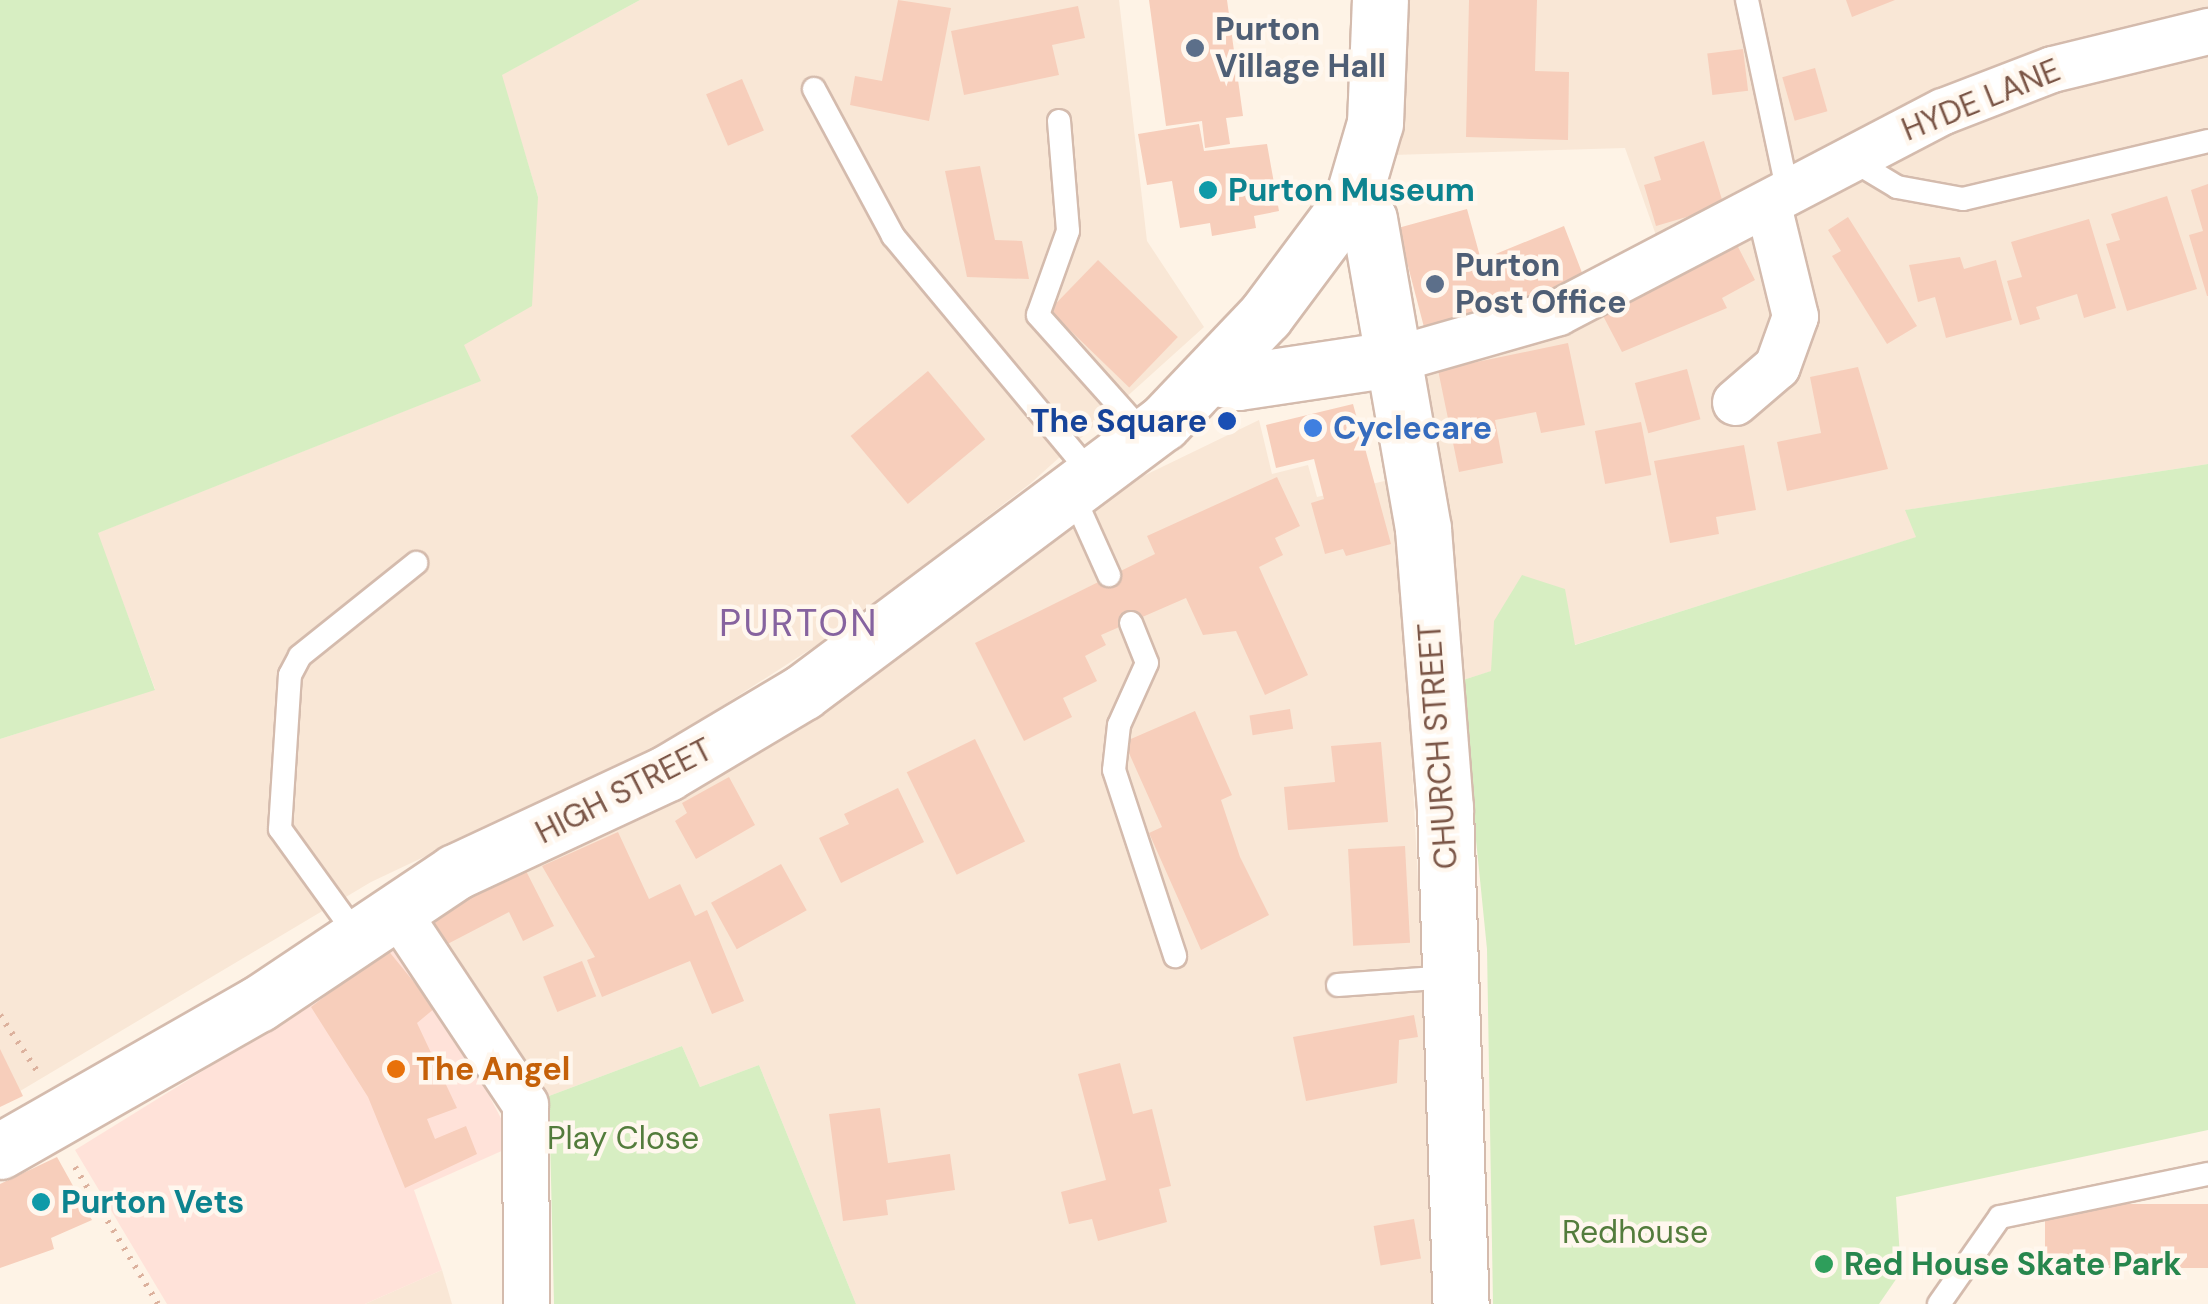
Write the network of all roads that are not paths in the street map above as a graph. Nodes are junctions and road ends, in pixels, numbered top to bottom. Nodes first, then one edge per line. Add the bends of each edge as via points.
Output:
1 (1380, 0) edge
2 (1747, 0) edge
3 (2208, 31) edge
4 (814, 90) dead end
5 (1059, 122) dead end
6 (2208, 141) edge
7 (1849, 158) junction
8 (1352, 198) junction
9 (1778, 199) junction
10 (1398, 358) junction
11 (1212, 377) junction
12 (1735, 402) dead end
13 (1146, 436) junction
14 (1083, 486) junction
15 (416, 563) dead end
16 (1109, 574) dead end
17 (1131, 623) dead end
18 (377, 924) junction
19 (1176, 956) dead end
20 (1452, 976) junction
21 (1338, 985) dead end
22 (0, 1151) edge
23 (2208, 1174) edge
24 (526, 1304) edge
25 (1462, 1304) edge
26 (1939, 1304) edge

1 - 8 street, HIGH STREET via 1378,73
2 - 9 lane
3 - 7 street, HYDE LANE via 2052,68
4 - 14 lane via 894,236
5 - 13 lane via 1068,231 1038,315
6 - 7 lane via 1963,199 1897,187
7 - 9 street, HYDE LANE
8 - 10 street, CHURCH STREET via 1369,219
8 - 11 street, HIGH STREET
9 - 10 street, HYDE LANE via 1558,312
9 - 12 street via 1796,316 1777,366
10 - 11 street via 1238,382
10 - 20 street, CHURCH STREET via 1423,529
11 - 13 street, HIGH STREET
13 - 14 street, HIGH STREET
14 - 16 lane
14 - 18 street, HIGH STREET via 740,731
15 - 18 lane via 300,656 290,676 280,829
17 - 19 lane via 1147,663 1119,724 1114,770
18 - 22 street, HIGH STREET
18 - 24 street via 525,1104
20 - 21 lane
20 - 25 street, CHURCH STREET
23 - 26 lane via 2000,1217

